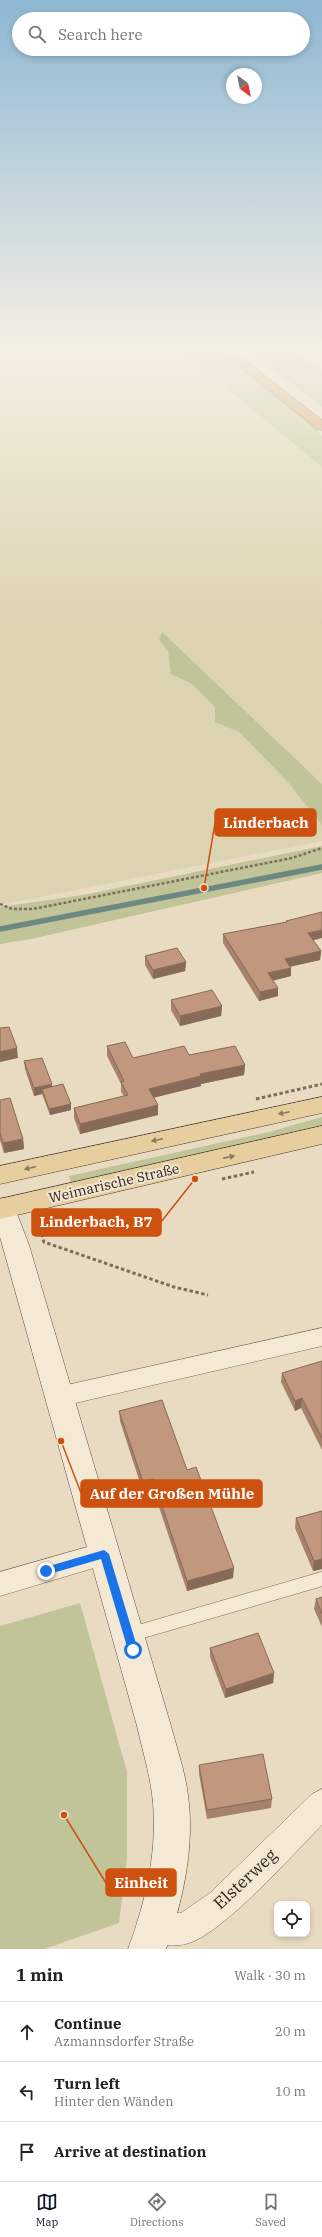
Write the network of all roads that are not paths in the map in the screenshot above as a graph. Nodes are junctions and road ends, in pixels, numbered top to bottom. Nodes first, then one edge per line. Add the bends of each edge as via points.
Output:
1 (322, 1105) edge
2 (322, 1135) edge
3 (0, 1175) edge
4 (1, 1205) edge
5 (322, 1337) edge
6 (58, 1397) junction
7 (104, 1554) junction
8 (322, 1579) edge
9 (0, 1584) edge
10 (128, 1635) junction
11 (322, 1804) edge
12 (151, 1939) edge

1 -> 3 main road
4 -> 2 main road, Weimarische Straße
4 - 6 street via 16,1245
5 - 6 street
6 - 7 street
7 - 9 street
7 - 10 street
8 - 10 lane
10 - 12 street via 154,1726 171,1802 168,1873
11 - 12 street, Elsterweg via 221,1904 186,1928

